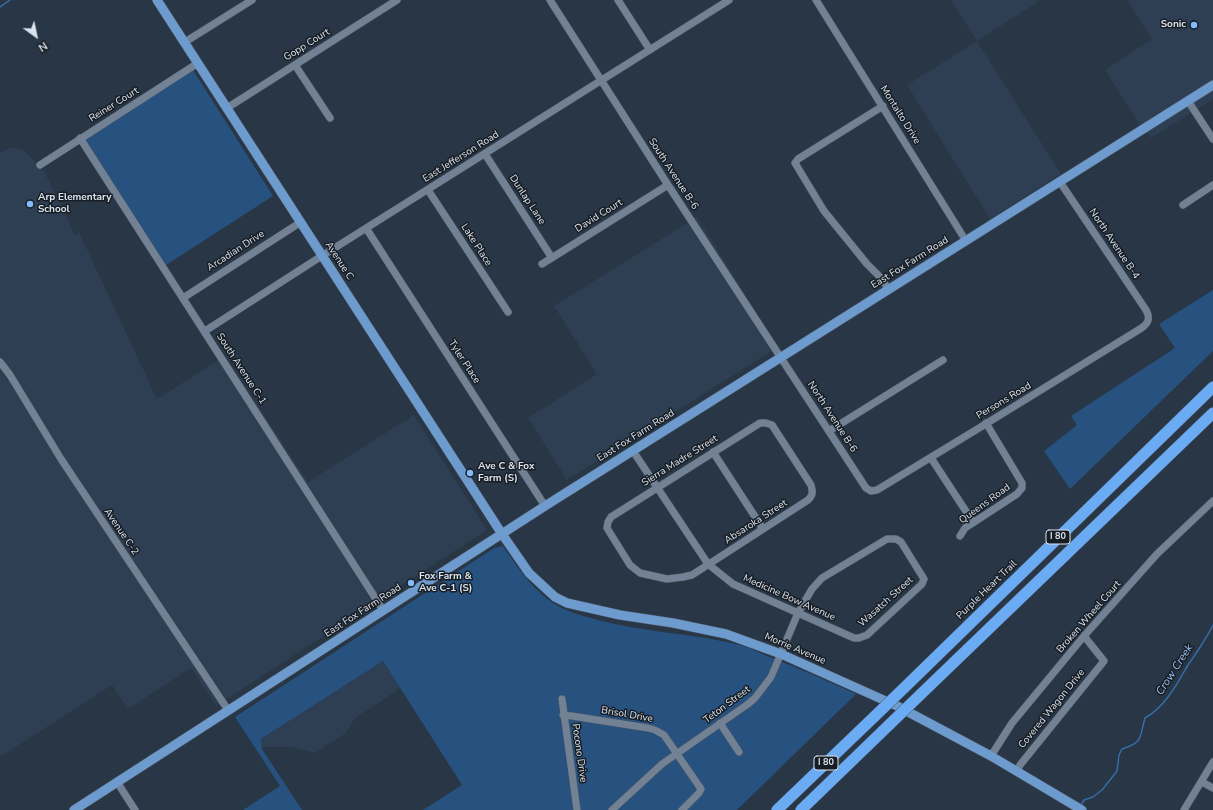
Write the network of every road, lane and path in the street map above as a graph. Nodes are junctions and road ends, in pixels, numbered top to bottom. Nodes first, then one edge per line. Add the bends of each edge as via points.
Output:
1 (157, 0) edge
2 (252, 0) edge
3 (397, 0) edge
4 (550, 0) edge
5 (618, 0) edge
6 (729, 0) edge
7 (816, 0) edge
8 (185, 42) junction
9 (650, 50) junction
10 (198, 64) junction
11 (295, 65) junction
12 (602, 80) junction
13 (1213, 85) edge
14 (1188, 101) junction
15 (883, 106) junction
16 (227, 108) junction
17 (330, 118) dead end
18 (80, 138) junction
19 (1213, 139) edge
20 (485, 154) junction
21 (40, 164) dead end
22 (1060, 182) junction
23 (668, 185) junction
24 (1213, 185) edge
25 (428, 190) junction
26 (1183, 205) dead end
27 (301, 222) junction
28 (366, 228) junction
29 (966, 241) junction
30 (323, 255) junction
31 (552, 258) junction
32 (542, 264) dead end
33 (888, 290) junction
34 (183, 298) junction
35 (508, 312) dead end
36 (1149, 319) joint
37 (205, 331) junction
38 (781, 358) junction
39 (943, 360) dead end
40 (0, 362) edge
41 (1213, 387) edge
42 (1213, 413) edge
43 (986, 423) junction
44 (829, 432) junction
45 (633, 451) junction
46 (713, 452) junction
47 (931, 458) junction
48 (657, 488) junction
49 (866, 488) joint
50 (812, 495) joint
51 (1213, 501) edge
52 (545, 506) junction
53 (611, 517) joint
54 (973, 522) junction
55 (763, 529) junction
56 (502, 534) junction
57 (960, 536) dead end
58 (896, 539) joint
59 (708, 564) junction
60 (383, 610) junction
61 (798, 613) junction
62 (1084, 636) junction
63 (859, 638) joint
64 (781, 654) junction
65 (562, 699) dead end
66 (228, 710) junction
67 (563, 715) junction
68 (720, 723) junction
69 (739, 752) dead end
70 (677, 753) junction
71 (991, 756) junction
72 (1213, 762) edge
73 (1017, 771) junction
74 (117, 782) junction
75 (1202, 782) junction
76 (1213, 788) edge
77 (1079, 808) edge
78 (74, 810) edge
79 (135, 810) edge
80 (577, 810) edge
81 (612, 810) edge
82 (682, 810) edge
83 (777, 810) edge
84 (801, 810) edge
85 (1184, 810) edge

1 - 8 main road, Avenue C
2 - 8 street
3 - 11 street, Gopp Court
4 - 12 street, South Avenue B-6
5 - 9 street
6 - 9 street, East Jefferson Road
7 - 15 street, Montalto Drive
8 - 10 main road, Avenue C
9 - 12 street, East Jefferson Road
10 - 16 main road, Avenue C
10 - 18 street, Reiner Court
11 - 16 street, Gopp Court
11 - 17 street
12 - 20 street, East Jefferson Road
12 - 23 street, South Avenue B-6
13 - 14 main road, East Fox Farm Road
14 - 19 street
14 - 22 main road, East Fox Farm Road
15 - 29 street, Montalto Drive
15 - 33 street via 795,163 824,211 881,278
16 - 27 main road, Avenue C
18 - 21 street, Reiner Court
18 - 34 street, South Avenue C-1
20 - 25 street, East Jefferson Road
20 - 31 street, Dunlap Lane
22 - 29 main road, East Fox Farm Road
22 - 36 street, North Avenue B-4 via 1146,310
23 - 31 street, David Court
23 - 38 street, South Avenue B-6
24 - 26 street
25 - 28 street, East Jefferson Road
25 - 35 street, Lake Place
27 - 30 main road, Avenue C
27 - 34 street, Arcadian Drive
28 - 30 street, East Jefferson Road
28 - 52 street, Tyler Place
29 - 33 main road, East Fox Farm Road
30 - 37 street, East Jefferson Road
30 - 56 main road, Avenue C
31 - 32 street, David Court
33 - 38 main road, East Fox Farm Road
34 - 37 street, South Avenue C-1
36 - 43 street, Persons Road via 1140,329
37 - 60 street, South Avenue C-1
38 - 44 street, North Avenue B-6
38 - 45 main road, East Fox Farm Road
39 - 44 street
40 - 66 street, Avenue C-2 via 61,459
41 - 83 highway, Purple Heart Trail / I 80, bridge
42 - 84 highway, I 80, bridge
43 - 47 street, Persons Road
43 - 54 street, Queens Road via 1022,483 1022,488 1017,494
44 - 49 street, North Avenue B-6
45 - 48 street, Medicine Bow Avenue
45 - 52 main road, East Fox Farm Road
46 - 48 street, Sierra Madre Street
46 - 50 street, Sierra Madre Street via 760,422 772,425 811,485
46 - 55 street
47 - 49 street, Persons Road via 877,490 871,491
47 - 54 street
48 - 53 street, Sierra Madre Street
48 - 59 street, Medicine Bow Avenue
50 - 55 street, Absaroka Street
51 - 62 street, Broken Wheel Court via 1156,554
52 - 56 main road, East Fox Farm Road
53 - 59 street, Absaroka Street via 606,528 630,565 640,573 667,579 683,577 692,575
54 - 57 street, Queens Road
55 - 59 street, Absaroka Street
56 - 60 main road, East Fox Farm Road
56 - 64 main road, Morrie Avenue via 529,573 555,597 567,603 726,634
58 - 61 street, Teton Street via 887,538 822,578 812,589
58 - 63 street, Wasatch Street via 901,542 924,579 922,584 867,635
59 - 61 street, Medicine Bow Avenue via 734,584
60 - 66 main road, East Fox Farm Road
61 - 63 street, Medicine Bow Avenue
61 - 64 street, Teton Street
62 - 71 street, Broken Wheel Court via 1012,723
62 - 73 street, Covered Wagon Drive via 1104,661
64 - 68 street, Teton Street via 771,677 755,698
64 - 71 main road, Morrie Avenue via 897,706
65 - 67 street, Pocono Drive
66 - 74 main road, East Fox Farm Road
67 - 70 street, Brisol Drive via 655,730 664,735
67 - 80 street, Pocono Drive
68 - 69 street
68 - 70 street, Teton Street
70 - 81 street, Teton Street via 658,767
70 - 82 street, Brisol Drive via 700,789
71 - 73 main road, Morrie Avenue
72 - 75 street
73 - 77 main road, Morrie Avenue
74 - 78 main road, East Fox Farm Road
74 - 79 street
75 - 76 street
75 - 85 street

